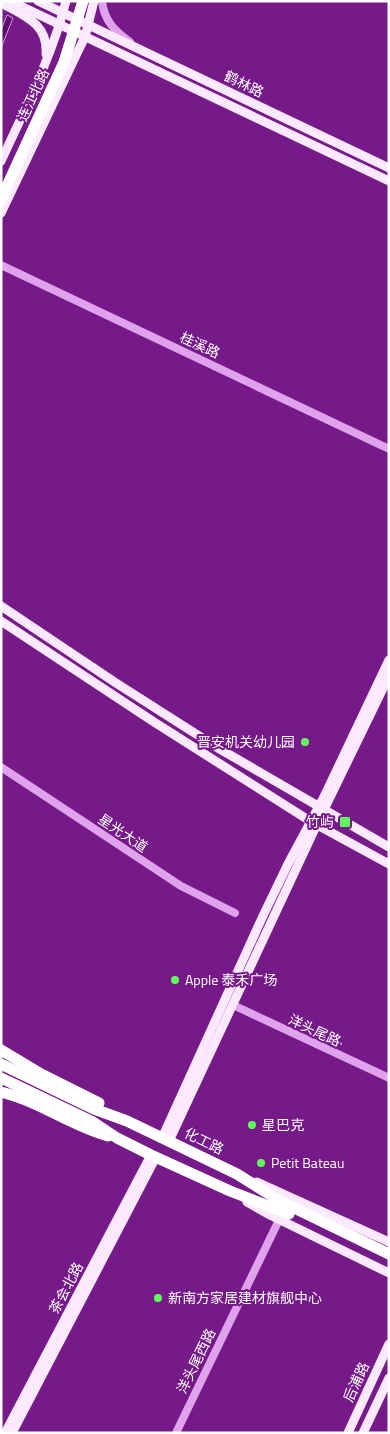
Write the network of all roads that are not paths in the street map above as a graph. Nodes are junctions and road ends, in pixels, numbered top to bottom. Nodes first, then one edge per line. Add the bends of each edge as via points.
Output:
1 (10, 1) edge
2 (38, 1) edge
3 (66, 1) edge
4 (76, 1) edge
5 (83, 1) edge
6 (94, 1) edge
7 (102, 1) edge
8 (1, 2) edge
9 (63, 13) junction
10 (59, 25) junction
11 (88, 26) junction
12 (85, 37) junction
13 (141, 50) junction
14 (46, 63) junction
15 (1, 161) edge
16 (389, 168) edge
17 (1, 181) edge
18 (389, 181) edge
19 (1, 199) edge
20 (1, 213) edge
21 (1, 265) edge
22 (389, 449) edge
23 (1, 606) edge
24 (1, 621) edge
25 (389, 660) edge
26 (389, 676) edge
27 (1, 767) edge
28 (321, 809) junction
29 (314, 823) junction
30 (389, 847) edge
31 (389, 864) edge
32 (235, 914) dead end
33 (233, 1005) junction
34 (1, 1050) edge
35 (1, 1064) edge
36 (1, 1078) edge
37 (389, 1078) edge
38 (1, 1092) edge
39 (127, 1121) junction
40 (117, 1138) junction
41 (165, 1140) junction
42 (154, 1156) junction
43 (237, 1174) junction
44 (230, 1192) junction
45 (279, 1220) junction
46 (387, 1241) edge
47 (389, 1254) edge
48 (360, 1259) junction
49 (389, 1262) edge
50 (389, 1273) edge
51 (389, 1281) edge
52 (389, 1344) edge
53 (389, 1378) edge
54 (5, 1433) edge
55 (12, 1433) edge
56 (176, 1433) edge
57 (348, 1433) edge
58 (363, 1433) edge

1 - 10 main road
2 - 9 main road, 鹤林路
3 - 9 main road
4 - 17 highway, 连江北路 via 58,59
5 - 19 highway, 连江北路, bridge via 64,62
6 - 11 main road
7 - 13 street via 110,24
8 - 14 main road via 37,25 45,39
9 - 10 main road
9 - 11 main road, 鹤林路
10 - 12 main road
10 - 14 main road
11 - 12 main road
11 - 13 main road, 鹤林路
12 - 18 main road
12 - 20 main road
13 - 16 main road, 鹤林路
14 - 15 main road
21 - 22 street, 桂溪路
23 - 28 main road via 194,733
24 - 29 main road
25 - 28 main road
26 - 28 main road
27 - 32 street, 星光大道 via 176,883
28 - 29 main road
28 - 30 main road
29 - 31 main road
29 - 33 main road
29 - 41 main road via 257,929
33 - 37 street, 洋头尾路·
33 - 41 main road
34 - 39 highway
35 - 39 highway, 化工路 via 94,1109
36 - 40 highway via 93,1122
38 - 40 highway via 28,1101 89,1131
39 - 41 highway, 化工路
40 - 42 highway
41 - 43 highway, 化工路
42 - 44 highway
42 - 54 main road, 茶会北路
42 - 55 main road, 茶会北路
43 - 46 main road
43 - 47 highway, 化工路 via 280,1201
44 - 45 main road
44 - 49 highway via 277,1208
45 - 48 main road
45 - 56 street, 洋头尾西路
48 - 50 main road
48 - 51 main road
52 - 57 main road, 后浦路
53 - 58 main road, 后浦路

